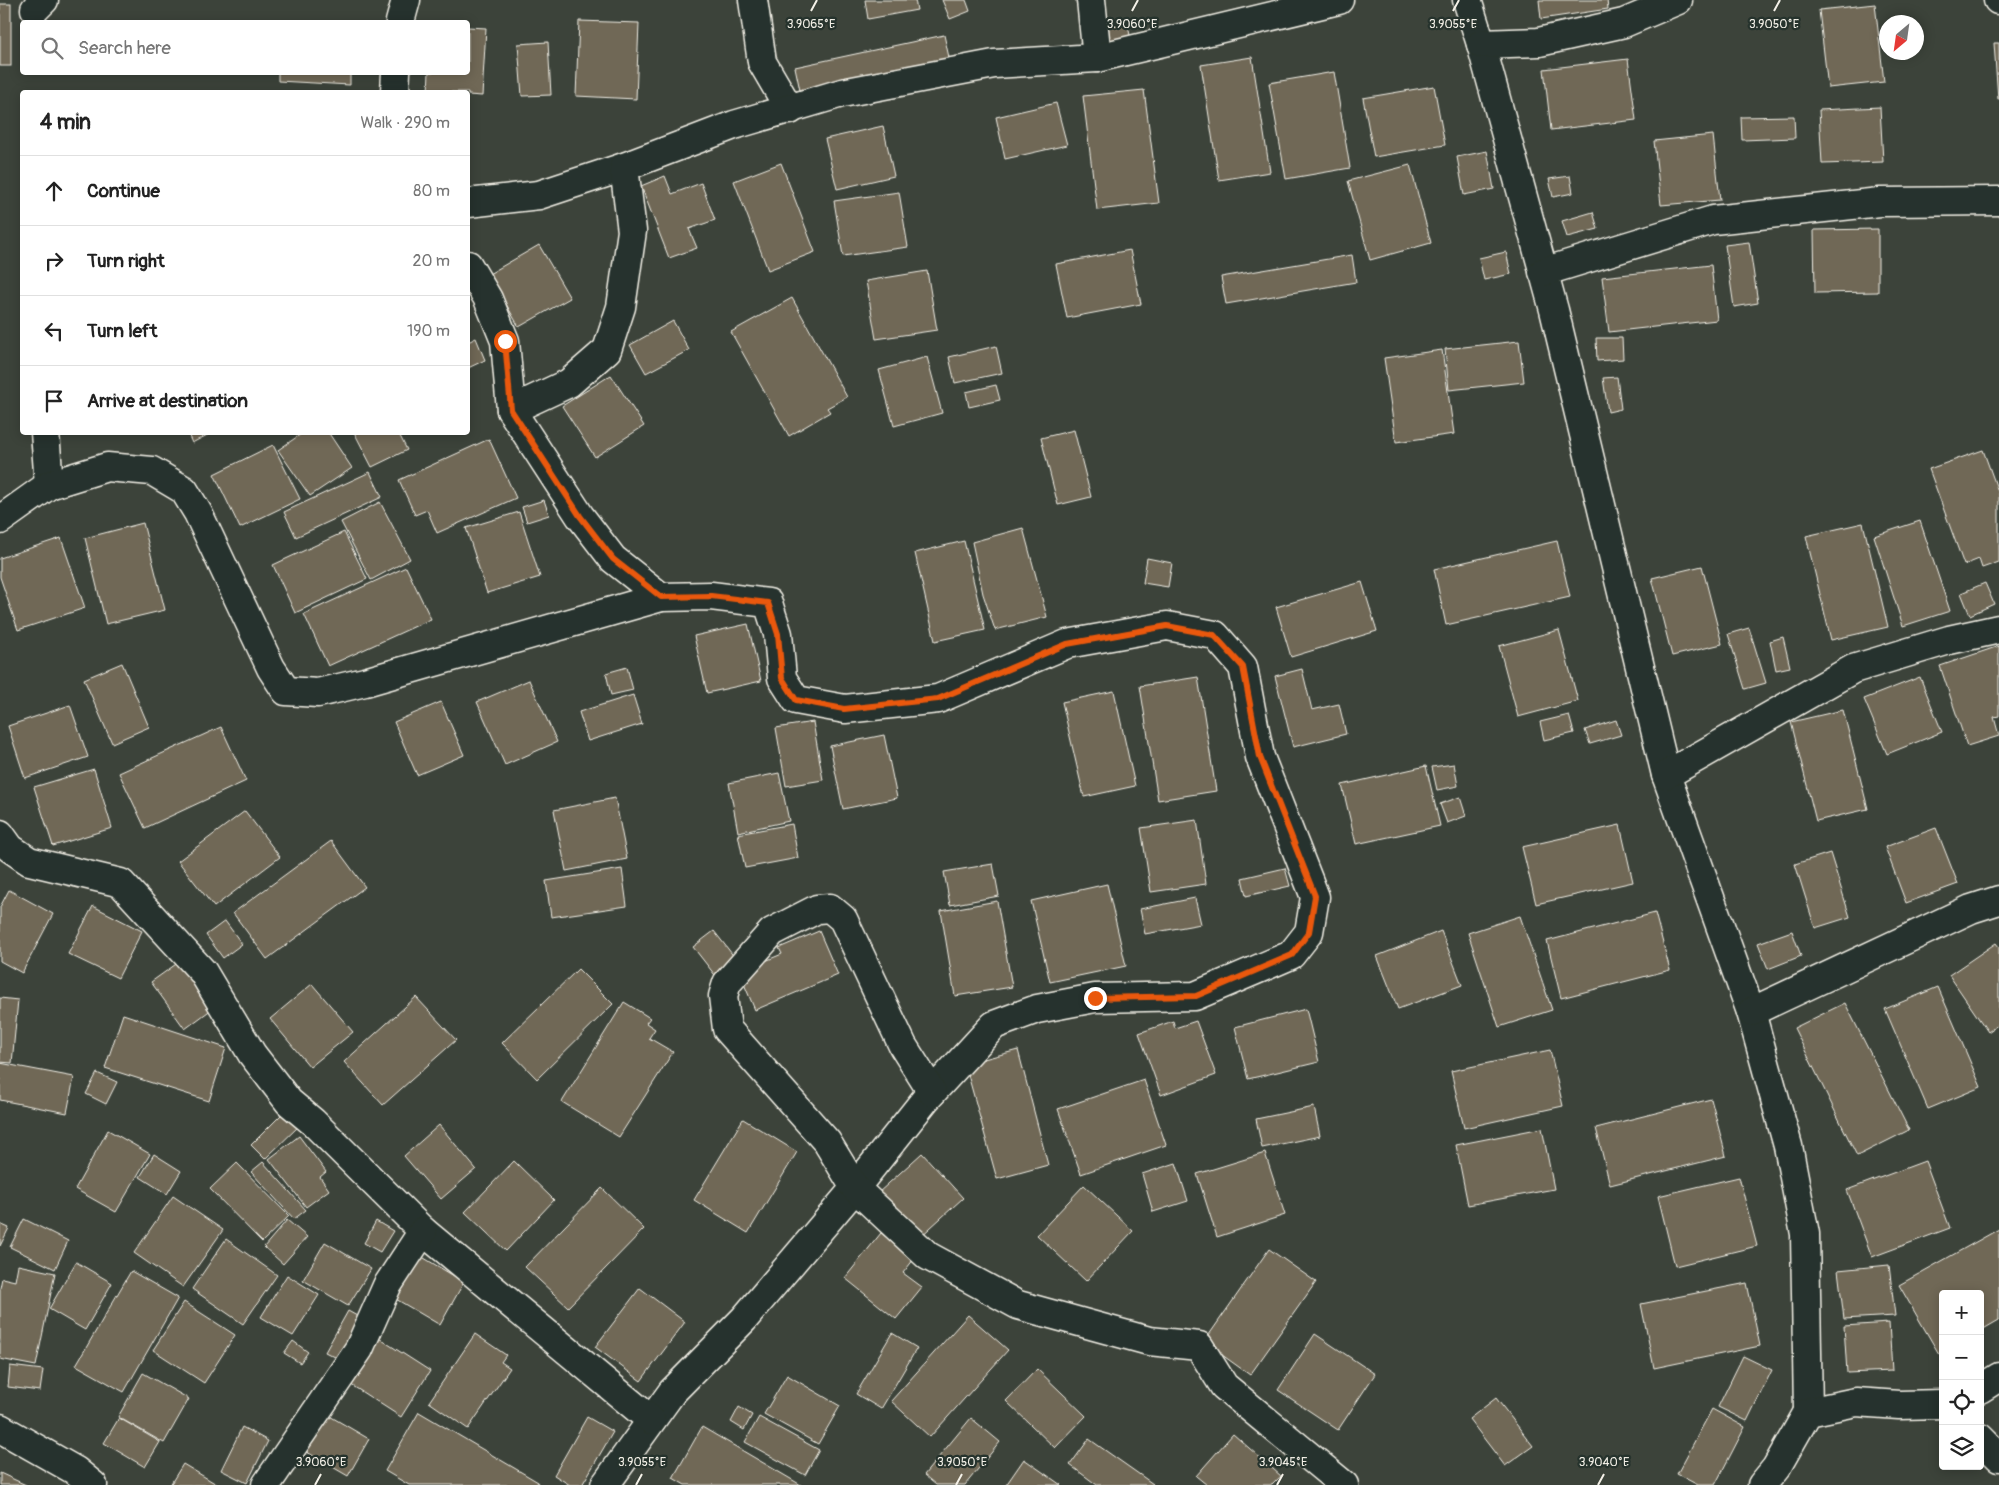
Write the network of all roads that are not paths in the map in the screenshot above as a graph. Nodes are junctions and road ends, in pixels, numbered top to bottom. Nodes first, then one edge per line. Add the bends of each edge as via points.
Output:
1 (406, 0) edge
2 (753, 0) edge
3 (1091, 0) edge
4 (1339, 0) edge
5 (1467, 0) edge
6 (1678, 0) edge
7 (401, 20) edge
8 (1481, 44) junction
9 (1097, 58) junction
10 (396, 75) edge
11 (395, 90) edge
12 (790, 110) junction
13 (624, 167) junction
14 (1999, 201) edge
15 (470, 203) edge
16 (470, 268) edge
17 (1543, 272) junction
18 (511, 410) junction
19 (45, 435) edge
20 (49, 485) junction
21 (0, 520) edge
22 (661, 597) junction
23 (1999, 629) edge
24 (1666, 775) junction
25 (0, 834) edge
26 (1999, 900) edge
27 (1751, 1012) junction
28 (932, 1092) junction
29 (855, 1188) junction
30 (423, 1231) junction
31 (1999, 1378) edge
32 (1984, 1387) edge
33 (1939, 1404) edge
34 (1808, 1412) junction
35 (651, 1420) junction
36 (0, 1428) edge
37 (1984, 1442) edge
38 (1999, 1457) edge
39 (93, 1485) edge
40 (266, 1485) edge
41 (605, 1485) edge
42 (1344, 1485) edge
43 (1762, 1485) edge

1 - 7 street
2 - 12 street via 762,62
3 - 9 street
4 - 9 street
5 - 8 street
6 - 8 street via 1624,23 1539,42
8 - 17 street
9 - 12 street via 994,64 842,93
10 - 11 street
12 - 13 street via 734,125
13 - 15 street via 539,195
13 - 18 street via 632,231 621,307 607,350 569,383
14 - 17 street via 1880,202 1713,220
16 - 18 street via 488,299 505,341
17 - 24 street
18 - 22 street via 580,516 613,559
19 - 20 street
20 - 21 street
20 - 22 street via 107,467 152,471 184,490 271,668 286,691 318,692 365,682
22 - 28 street via 711,596 768,603 778,634 782,678 796,700 844,709 938,699 1067,644 1167,626 1214,635 1243,667 1260,757 1315,896 1309,932 1292,955 1196,996 1095,998 1037,1009 994,1025
23 - 24 street via 1949,640 1852,669
24 - 27 street
25 - 30 street via 10,848 29,861 121,884 204,972 252,1054 289,1102
26 - 27 street via 1971,909
27 - 34 street via 1788,1146 1805,1234
28 - 29 street
28 - 29 street via 903,1046 843,919 830,908 816,909 772,932 727,982 723,996 727,1029 827,1142
29 - 35 street via 744,1319 672,1392
29 - 42 street via 928,1256 1018,1305 1150,1340 1200,1346 1224,1386
30 - 35 street
30 - 40 street via 387,1286 359,1349
31 - 32 street
33 - 34 street via 1856,1402
34 - 43 street via 1776,1468
35 - 41 street
36 - 39 street via 76,1471
37 - 38 street

